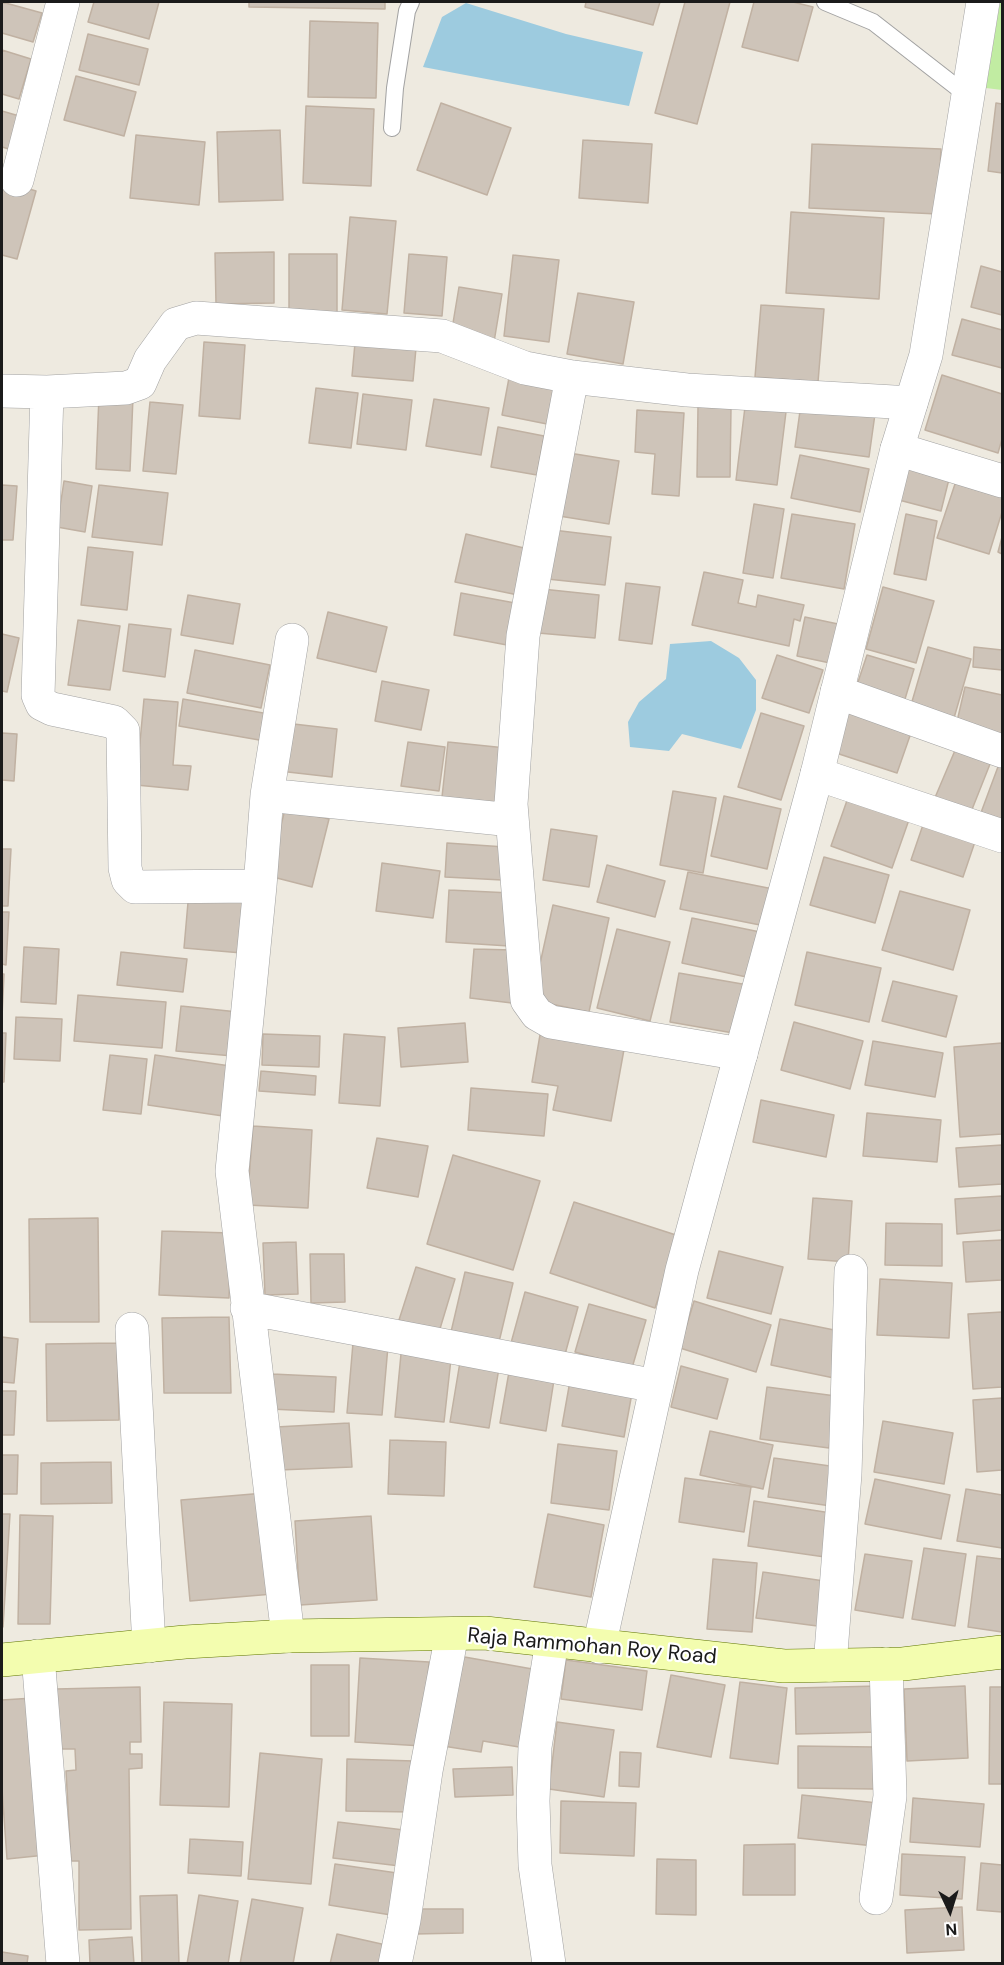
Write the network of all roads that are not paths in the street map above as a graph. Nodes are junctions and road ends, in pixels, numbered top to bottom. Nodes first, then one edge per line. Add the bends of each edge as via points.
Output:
1 (63, 2) edge
2 (411, 2) edge
3 (825, 2) edge
4 (983, 2) edge
5 (968, 96) junction
6 (392, 128) dead end
7 (18, 180) dead end
8 (572, 377) junction
9 (2, 391) edge
10 (48, 392) junction
11 (911, 403) junction
12 (897, 449) junction
13 (1002, 481) edge
14 (292, 640) dead end
15 (837, 692) junction
16 (1002, 751) edge
17 (817, 774) junction
18 (267, 795) junction
19 (512, 820) junction
20 (1002, 836) edge
21 (260, 886) junction
22 (741, 1054) junction
23 (851, 1271) dead end
24 (248, 1308) junction
25 (132, 1329) dead end
26 (656, 1386) junction
27 (452, 1634) junction
28 (288, 1636) junction
29 (552, 1641) junction
30 (149, 1646) junction
31 (599, 1647) junction
32 (1002, 1652) edge
33 (38, 1656) junction
34 (2, 1660) edge
35 (830, 1665) junction
36 (886, 1665) junction
37 (876, 1898) dead end
38 (63, 1964) edge
39 (395, 1964) edge
40 (549, 1964) edge

1 - 7 street
2 - 6 lane
3 - 5 lane via 873,22
4 - 5 street
5 - 11 street via 926,355
8 - 10 street via 525,368 442,336 196,318 176,324 150,360 141,383 126,388
8 - 11 street via 687,390
8 - 19 street via 523,636
9 - 10 street
10 - 21 street via 38,695 42,704 52,709 114,722 123,731 125,868 135,887
11 - 12 street
12 - 13 street
12 - 15 street
14 - 18 street
15 - 16 street
15 - 17 street
17 - 20 street
17 - 22 street
18 - 19 street
18 - 21 street
19 - 22 street via 527,1000 537,1014 551,1022
21 - 24 street via 232,1171
22 - 26 street via 682,1270
23 - 35 street via 845,1474
24 - 26 street
24 - 28 street
25 - 30 street
26 - 31 street
27 - 28 main road, Raja Rammohan Roy Road
27 - 29 main road, Raja Rammohan Roy Road via 485,1633
27 - 39 street
28 - 30 main road, Raja Rammohan Roy Road
29 - 31 main road, Raja Rammohan Roy Road
29 - 40 street via 535,1747 533,1801 535,1865
30 - 33 main road, Raja Rammohan Roy Road
31 - 35 main road, Raja Rammohan Roy Road via 784,1666
32 - 36 main road, Raja Rammohan Roy Road
33 - 34 main road, Raja Rammohan Roy Road
33 - 38 street
35 - 36 main road, Raja Rammohan Roy Road
36 - 37 street via 890,1796

